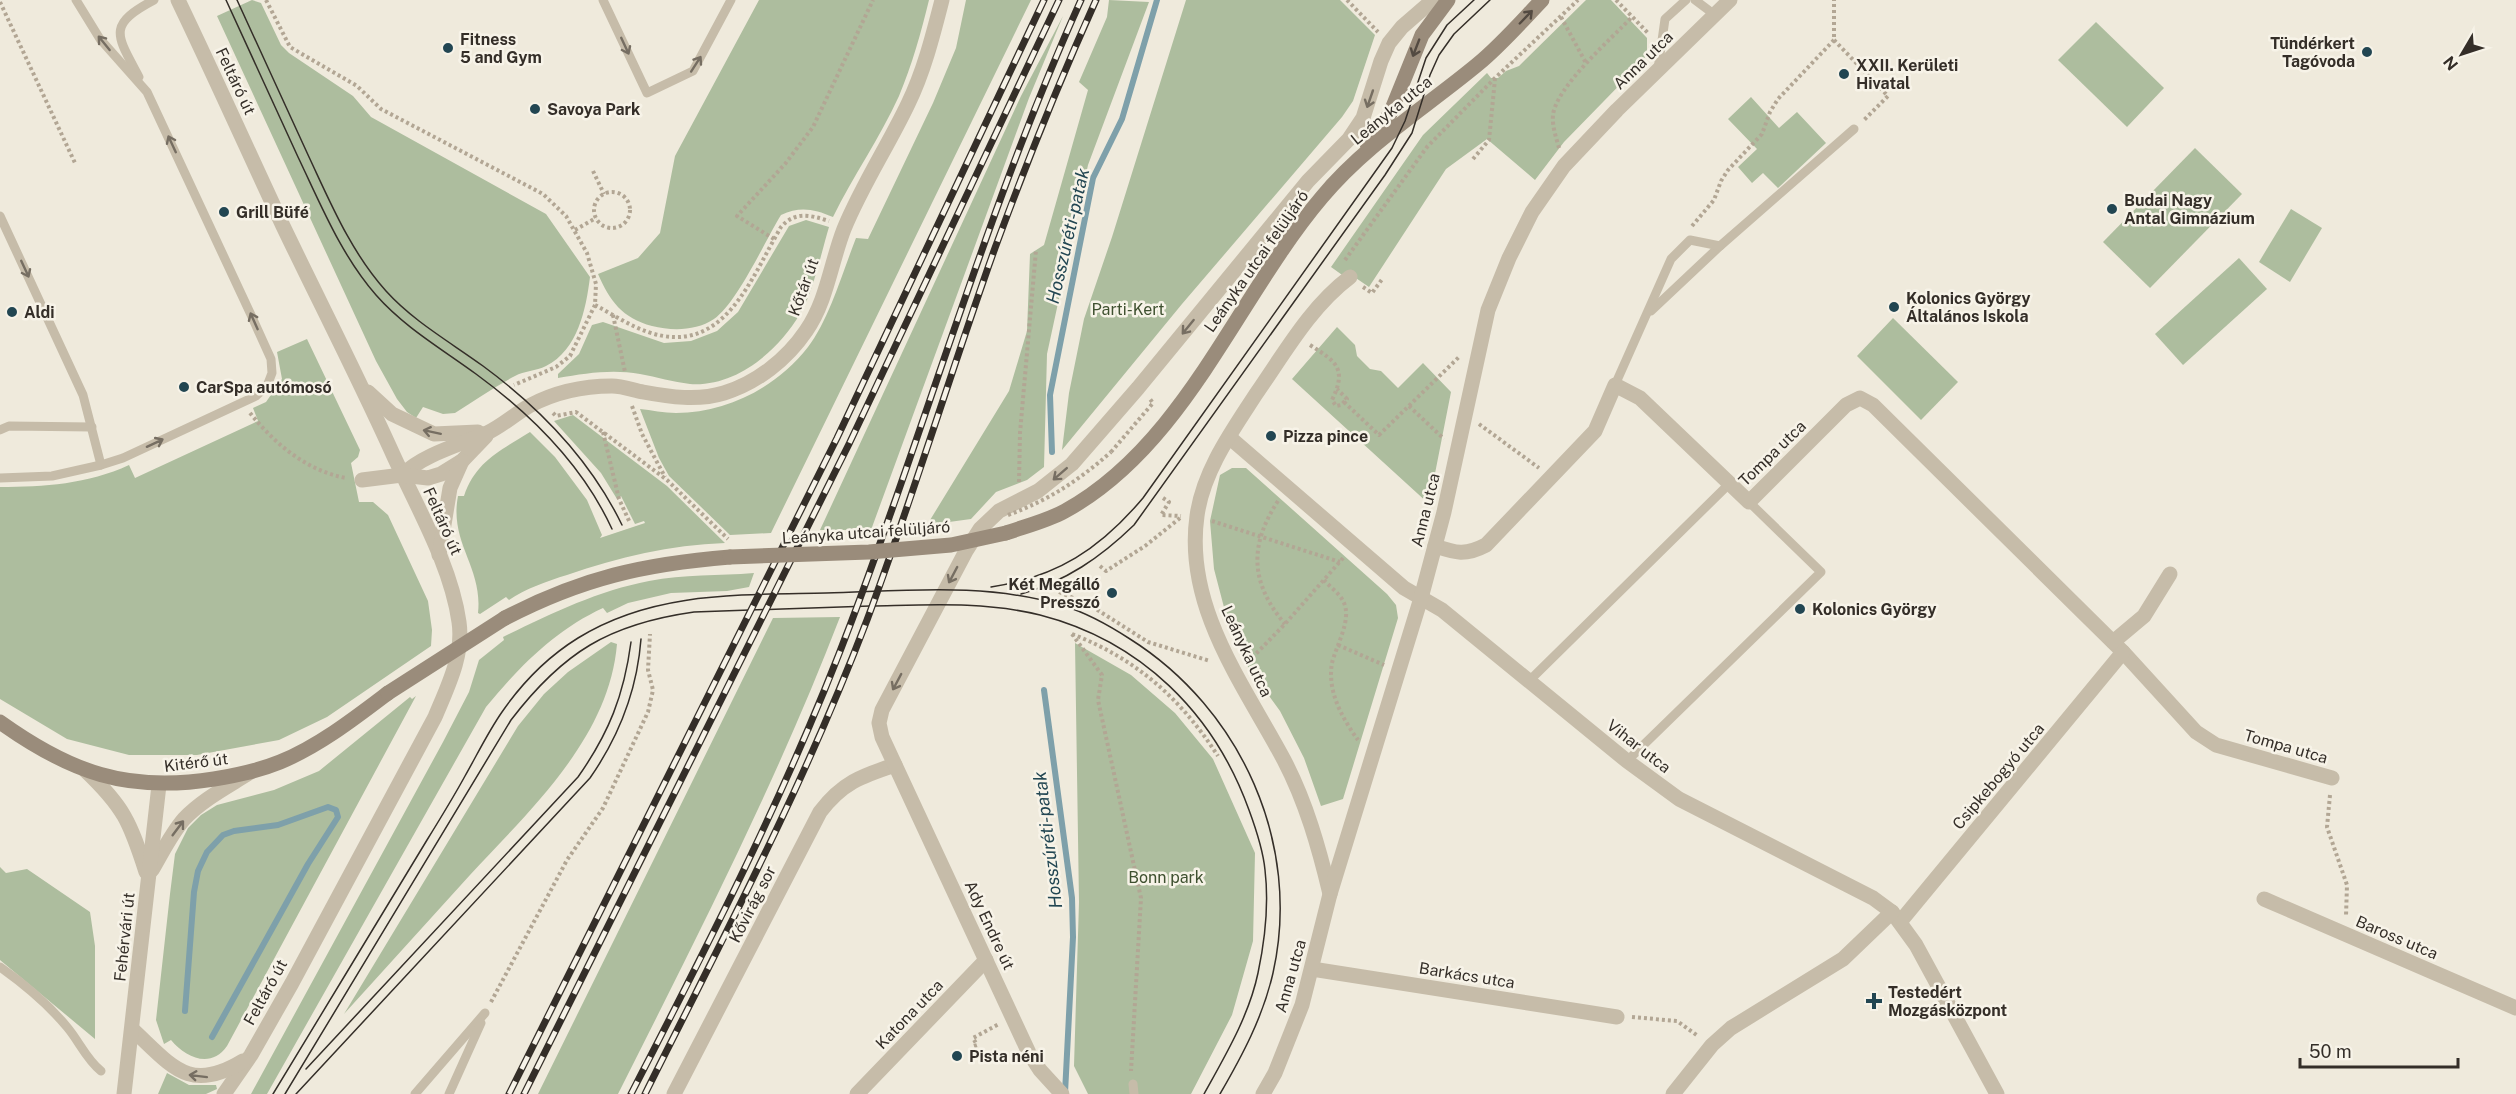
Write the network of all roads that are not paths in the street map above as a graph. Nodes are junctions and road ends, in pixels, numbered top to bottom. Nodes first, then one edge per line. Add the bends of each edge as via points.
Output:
1 (76, 0) edge
2 (154, 0) edge
3 (178, 0) edge
4 (603, 0) edge
5 (731, 0) edge
6 (942, 0) edge
7 (1433, 0) edge
8 (1448, 0) edge
9 (1542, 0) edge
10 (1686, 0) edge
11 (1695, 0) edge
12 (1730, 0) edge
13 (1715, 15) junction
14 (1657, 71) junction
15 (147, 92) junction
16 (1854, 129) road end
17 (1352, 166) junction
18 (0, 216) edge
19 (1720, 246) junction
20 (1348, 278) road end
21 (1647, 314) junction
22 (1615, 385) junction
23 (362, 386) junction
24 (92, 427) junction
25 (0, 430) edge
26 (490, 431) junction
27 (1228, 437) junction
28 (462, 462) junction
29 (101, 465) junction
30 (402, 475) junction
31 (0, 478) edge
32 (362, 480) road end
33 (1729, 484) junction
34 (1749, 502) junction
35 (1435, 546) junction
36 (439, 555) junction
37 (2170, 574) dead end
38 (1421, 598) junction
39 (2118, 647) junction
40 (1529, 681) junction
41 (388, 693) joint
42 (0, 722) edge
43 (1627, 761) junction
44 (895, 765) junction
45 (85, 771) junction
46 (249, 773) junction
47 (2332, 778) road end
48 (159, 784) junction
49 (148, 878) junction
50 (1330, 894) junction
51 (2264, 899) dead end
52 (1896, 917) junction
53 (986, 960) junction
54 (0, 967) edge
55 (1312, 969) junction
56 (2516, 1008) edge
57 (1617, 1017) road end
58 (132, 1029) junction
59 (250, 1056) junction
60 (101, 1071) dead end
61 (124, 1094) edge
62 (224, 1094) edge
63 (235, 1094) edge
64 (415, 1094) edge
65 (449, 1094) edge
66 (674, 1094) edge
67 (857, 1094) edge
68 (1062, 1094) edge
69 (1263, 1094) edge
70 (1673, 1094) edge
71 (1997, 1094) edge

15 -> 1 lane via 100,39
2 - 15 lane via 131,12 119,33
3 - 23 street, Feltáró út
4 -> 5 lane via 647,93 693,71
6 - 26 street, Kőtár út via 908,104 844,228 818,309 792,348 753,380 725,393 697,398 614,386 578,388 530,406
7 -> 44 street, Ady Endre út via 1389,43 1363,118 1348,139 1308,181 1138,388 1072,464 1038,491 999,511 980,529 882,710 882,737
8 -> 17 main road, Leányka utca via 1422,34 1390,114
17 -> 9 main road, Leányka utca via 1479,63
10 - 14 lane via 1665,19
11 - 13 lane
12 - 13 street, Anna utca
13 - 14 street, Anna utca
14 - 35 street, Anna utca via 1564,166 1532,212 1509,258 1488,310
29 -> 15 lane via 256,396 267,386 272,373 270,359
16 - 19 lane
17 - 41 main road, Leányka utcai felüljáró, bridge via 1322,196 1284,247 1191,388 1157,432 1127,465 1065,511 1006,533 951,545 730,557 630,570 546,597 505,618
18 -> 24 lane via 83,395
19 - 21 lane
19 - 21 lane via 1690,240 1671,259
20 - 27 street, Leányka utca via 1296,336
21 - 22 lane
22 - 33 street, Tompa utca via 1640,398
22 - 35 street via 1596,431 1486,545 1471,553
26 -> 23 street, Kőtár út via 434,435 392,414
23 - 30 street, Feltáró út
24 - 25 lane via 9,426
24 - 29 lane
26 - 28 street, Kőtár út
26 - 30 street, Kőtár út via 420,461
27 - 38 street, Vihar utca via 1404,588
27 - 50 street, Leányka utca via 1190,516 1202,596 1216,632 1285,762 1316,838
28 - 30 street, Kőtár út via 428,478
28 - 36 street, Kőtár út via 450,488
29 - 31 lane via 52,476
30 - 32 street
30 - 36 street, Feltáró út
33 - 34 street, Tompa utca
33 - 40 lane
34 - 39 street, Tompa utca via 1846,405 1860,398 1873,405
34 - 43 lane via 1821,572
35 - 38 street, Anna utca
36 - 59 street, Feltáró út via 454,592 460,625 453,674 435,717
37 - 39 street via 2144,616
38 - 40 street, Vihar utca via 1442,610
38 - 50 street, Anna utca
39 - 47 street, Tompa utca via 2196,732 2216,745
39 - 52 street, Csipkebogyó utca
40 - 43 street, Vihar utca
41 - 46 main road, Kitérő út via 314,745
42 - 45 main road, Kitérő út
43 - 52 street, Vihar utca via 1679,799 1873,898
44 - 53 street, Ady Endre út
44 - 66 street, Kővirág sor via 847,784 819,812
45 - 48 main road, Kitérő út via 120,781
45 - 49 street via 121,810
46 - 48 main road, Kitérő út
49 -> 46 street via 184,819
48 - 49 street, Fehérvári út
49 - 58 street, Fehérvári út
50 - 55 street, Anna utca
51 - 56 street, Baross utca
52 - 70 street, Csipkebogyó utca via 1843,959 1731,1028 1712,1045
52 - 71 street, Vihar utca via 1916,945
53 - 67 street, Katona utca
53 - 68 street, Ady Endre út via 1029,1053
54 - 60 lane via 61,1021
55 - 57 street, Barkács utca
55 - 69 street, Anna utca via 1289,1039
59 -> 58 street, Feltáró út via 224,1073 197,1078 179,1072
58 - 61 street, Fehérvári út
59 - 62 street, Feltáró út
59 - 63 street, Feltáró út
64 - 65 lane via 485,1013

